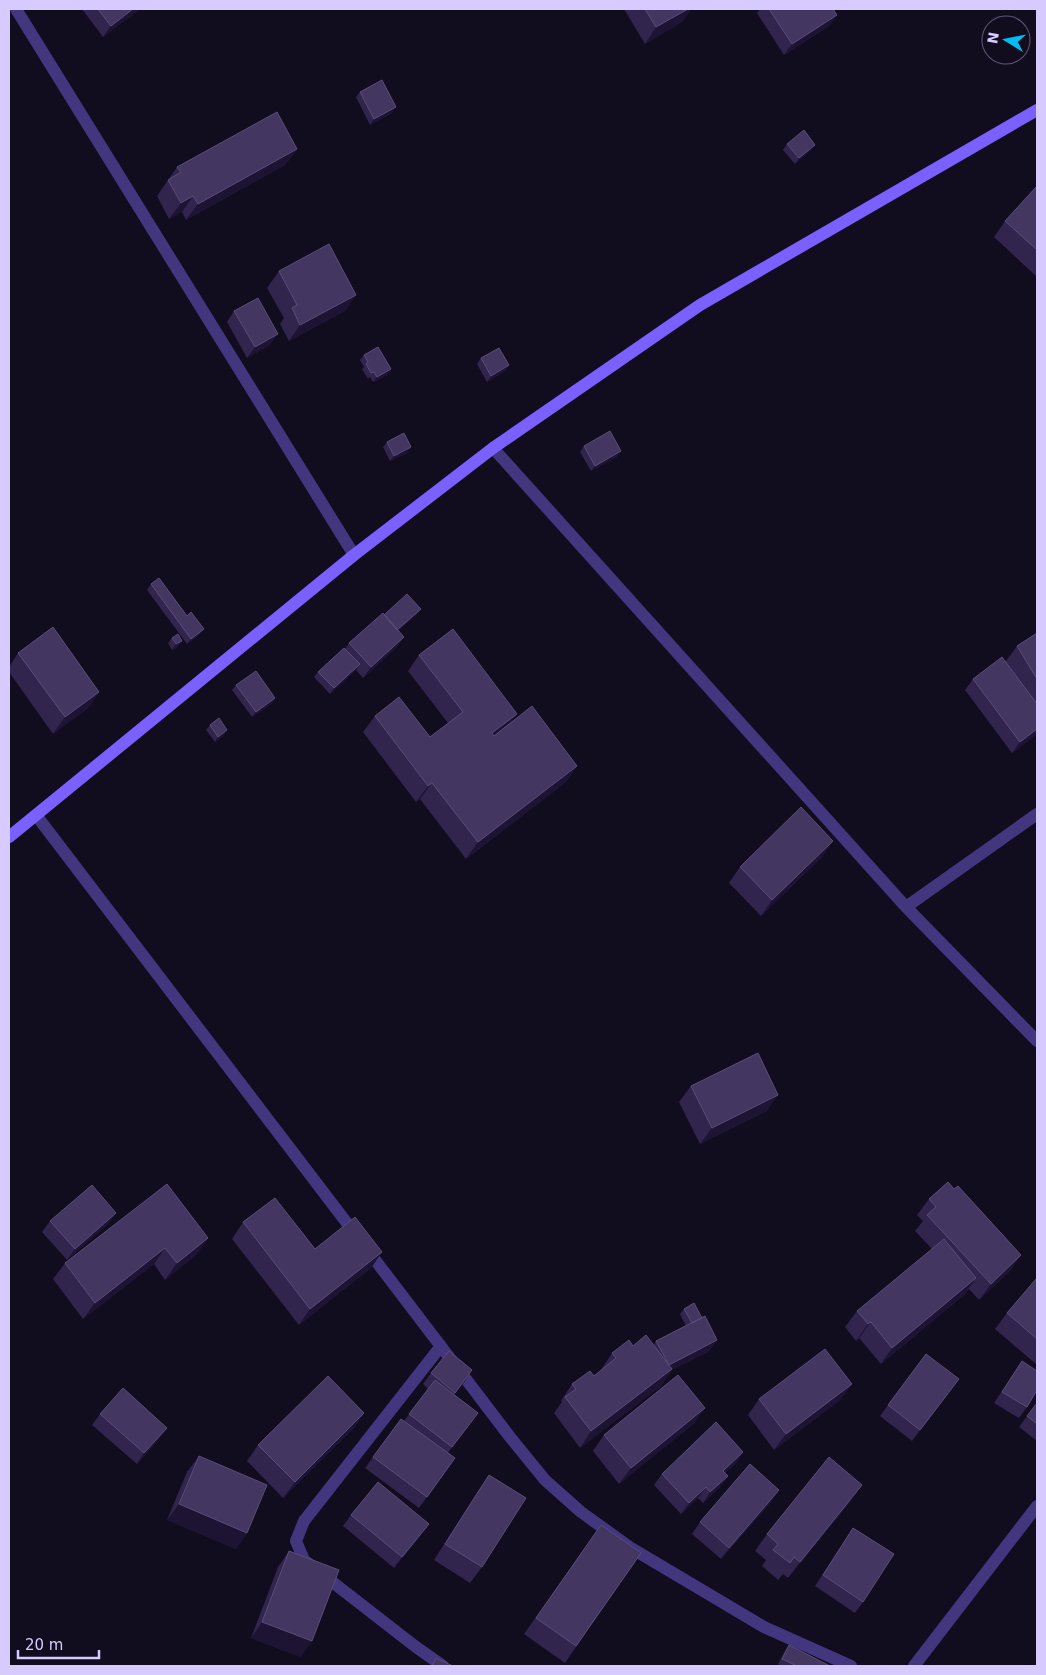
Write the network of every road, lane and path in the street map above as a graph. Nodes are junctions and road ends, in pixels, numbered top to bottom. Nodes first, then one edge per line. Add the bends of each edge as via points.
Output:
1 (16, 9) edge
2 (1037, 110) edge
3 (493, 448) junction
4 (354, 555) junction
5 (1037, 814) edge
6 (36, 815) junction
7 (9, 837) edge
8 (906, 907) junction
9 (1037, 1041) edge
10 (441, 1346) junction
11 (1037, 1506) edge
12 (443, 1666) edge
13 (851, 1666) edge
14 (914, 1666) edge

1 - 4 street
2 - 3 street via 700,305
3 - 4 street
3 - 8 street
4 - 6 street
5 - 8 street
6 - 7 street
6 - 10 street
8 - 9 street
10 - 12 street via 304,1521 296,1541 304,1560
10 - 13 street via 545,1480 581,1512 631,1548 764,1627
11 - 14 street

